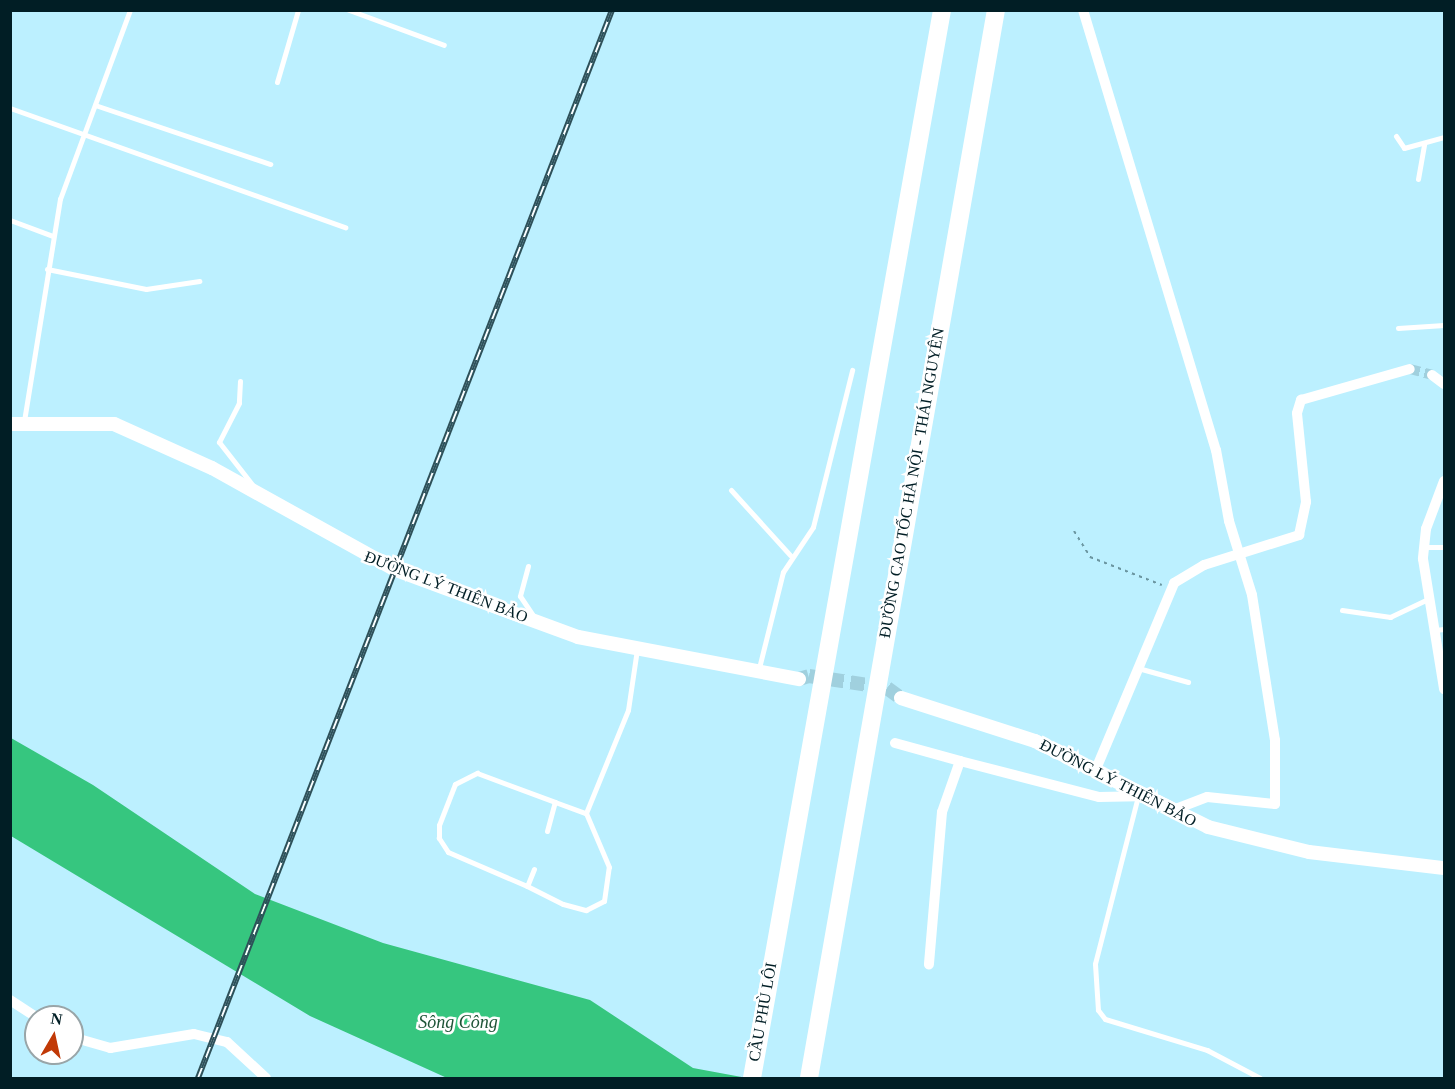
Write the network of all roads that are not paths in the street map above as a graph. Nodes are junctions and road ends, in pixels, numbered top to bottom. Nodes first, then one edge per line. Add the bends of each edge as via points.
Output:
1 (130, 10) edge
2 (298, 10) edge
3 (349, 10) edge
4 (942, 10) edge
5 (996, 10) edge
6 (1083, 10) edge
7 (444, 45) dead end
8 (277, 82) dead end
9 (95, 105) junction
10 (10, 108) edge
11 (84, 134) junction
12 (1396, 136) dead end
13 (1444, 137) edge
14 (1424, 145) junction
15 (270, 164) dead end
16 (1418, 179) dead end
17 (10, 220) edge
18 (345, 227) dead end
19 (53, 236) junction
20 (47, 269) junction
21 (200, 281) dead end
22 (1444, 325) edge
23 (1398, 328) dead end
24 (1410, 369) tunnel mouth
25 (852, 370) dead end
26 (1432, 375) tunnel mouth
27 (240, 381) dead end
28 (1444, 384) edge
29 (17, 423) edge
30 (1444, 481) edge
31 (731, 490) dead end
32 (258, 495) junction
33 (1424, 547) junction
34 (1444, 547) edge
35 (1239, 554) junction
36 (790, 555) junction
37 (528, 566) dead end
38 (1428, 599) junction
39 (1342, 610) dead end
40 (536, 622) junction
41 (1440, 629) edge
42 (637, 649) junction
43 (1137, 668) junction
44 (758, 673) junction
45 (799, 679) tunnel mouth
46 (1188, 682) dead end
47 (1444, 689) edge
48 (901, 698) tunnel mouth
49 (895, 742) dead end
50 (960, 761) junction
51 (1096, 769) junction
52 (1138, 796) junction
53 (555, 802) junction
54 (1171, 812) junction
55 (586, 813) junction
56 (547, 831) dead end
57 (1444, 868) edge
58 (534, 869) dead end
59 (527, 886) junction
60 (929, 964) dead end
61 (10, 1000) edge
62 (24, 1009) edge
63 (84, 1040) edge
64 (266, 1078) edge
65 (752, 1078) edge
66 (809, 1078) edge
67 (1260, 1078) edge

1 - 9 lane
2 - 8 lane
3 - 7 lane
4 - 65 highway, CẦU PHÙ LÔI
5 - 66 highway, ĐƯỜNG CAO TỐC HÀ NỘI - THÁI NGUYÊN
6 - 35 street via 1216,450
9 - 11 lane
9 - 15 lane
10 - 11 lane
11 - 18 lane
11 - 19 lane via 60,199
12 - 14 lane via 1404,148
13 - 14 lane
14 - 16 lane
17 - 19 lane
19 - 20 lane
20 - 21 lane via 146,289
20 - 29 lane
22 - 23 lane
24 - 35 street via 1301,400 1302,528 1293,540
25 - 36 lane via 813,527
26 - 28 street
27 - 32 lane via 238,403 219,442 247,472
29 - 32 main road, ĐƯỜNG LÝ THIÊN BẢO via 114,424
30 - 33 street
31 - 36 lane
32 - 40 main road, ĐƯỜNG LÝ THIÊN BẢO via 351,550
33 - 34 lane
33 - 38 street
35 - 43 street via 1188,571 1170,588
35 - 54 street via 1260,639 1277,800 1271,805 1207,797
36 - 44 lane
37 - 40 lane via 520,596 534,609
38 - 39 lane via 1390,617
38 - 41 street
40 - 42 main road, ĐƯỜNG LÝ THIÊN BẢO
41 - 47 street
42 - 44 main road, ĐƯỜNG LÝ THIÊN BẢO
42 - 55 lane via 628,710
43 - 46 lane
43 - 51 street
44 - 45 main road, ĐƯỜNG LÝ THIÊN BẢO
48 - 51 main road, ĐƯỜNG LÝ THIÊN BẢO via 1035,741
49 - 50 street
50 - 52 street via 1099,797
50 - 60 street via 942,812
51 - 52 main road, ĐƯỜNG LÝ THIÊN BẢO
52 - 54 main road, ĐƯỜNG LÝ THIÊN BẢO
52 - 67 lane via 1095,964 1098,1010 1105,1019 1207,1050
53 - 55 lane
53 - 56 lane
53 - 59 lane via 477,773 455,784 439,825 439,838 448,852
54 - 57 main road, ĐƯỜNG LÝ THIÊN BẢO via 1208,827 1308,852
55 - 59 lane via 609,867 604,901 586,910
58 - 59 lane
61 - 62 street
63 - 64 street via 110,1048 194,1034 227,1042

